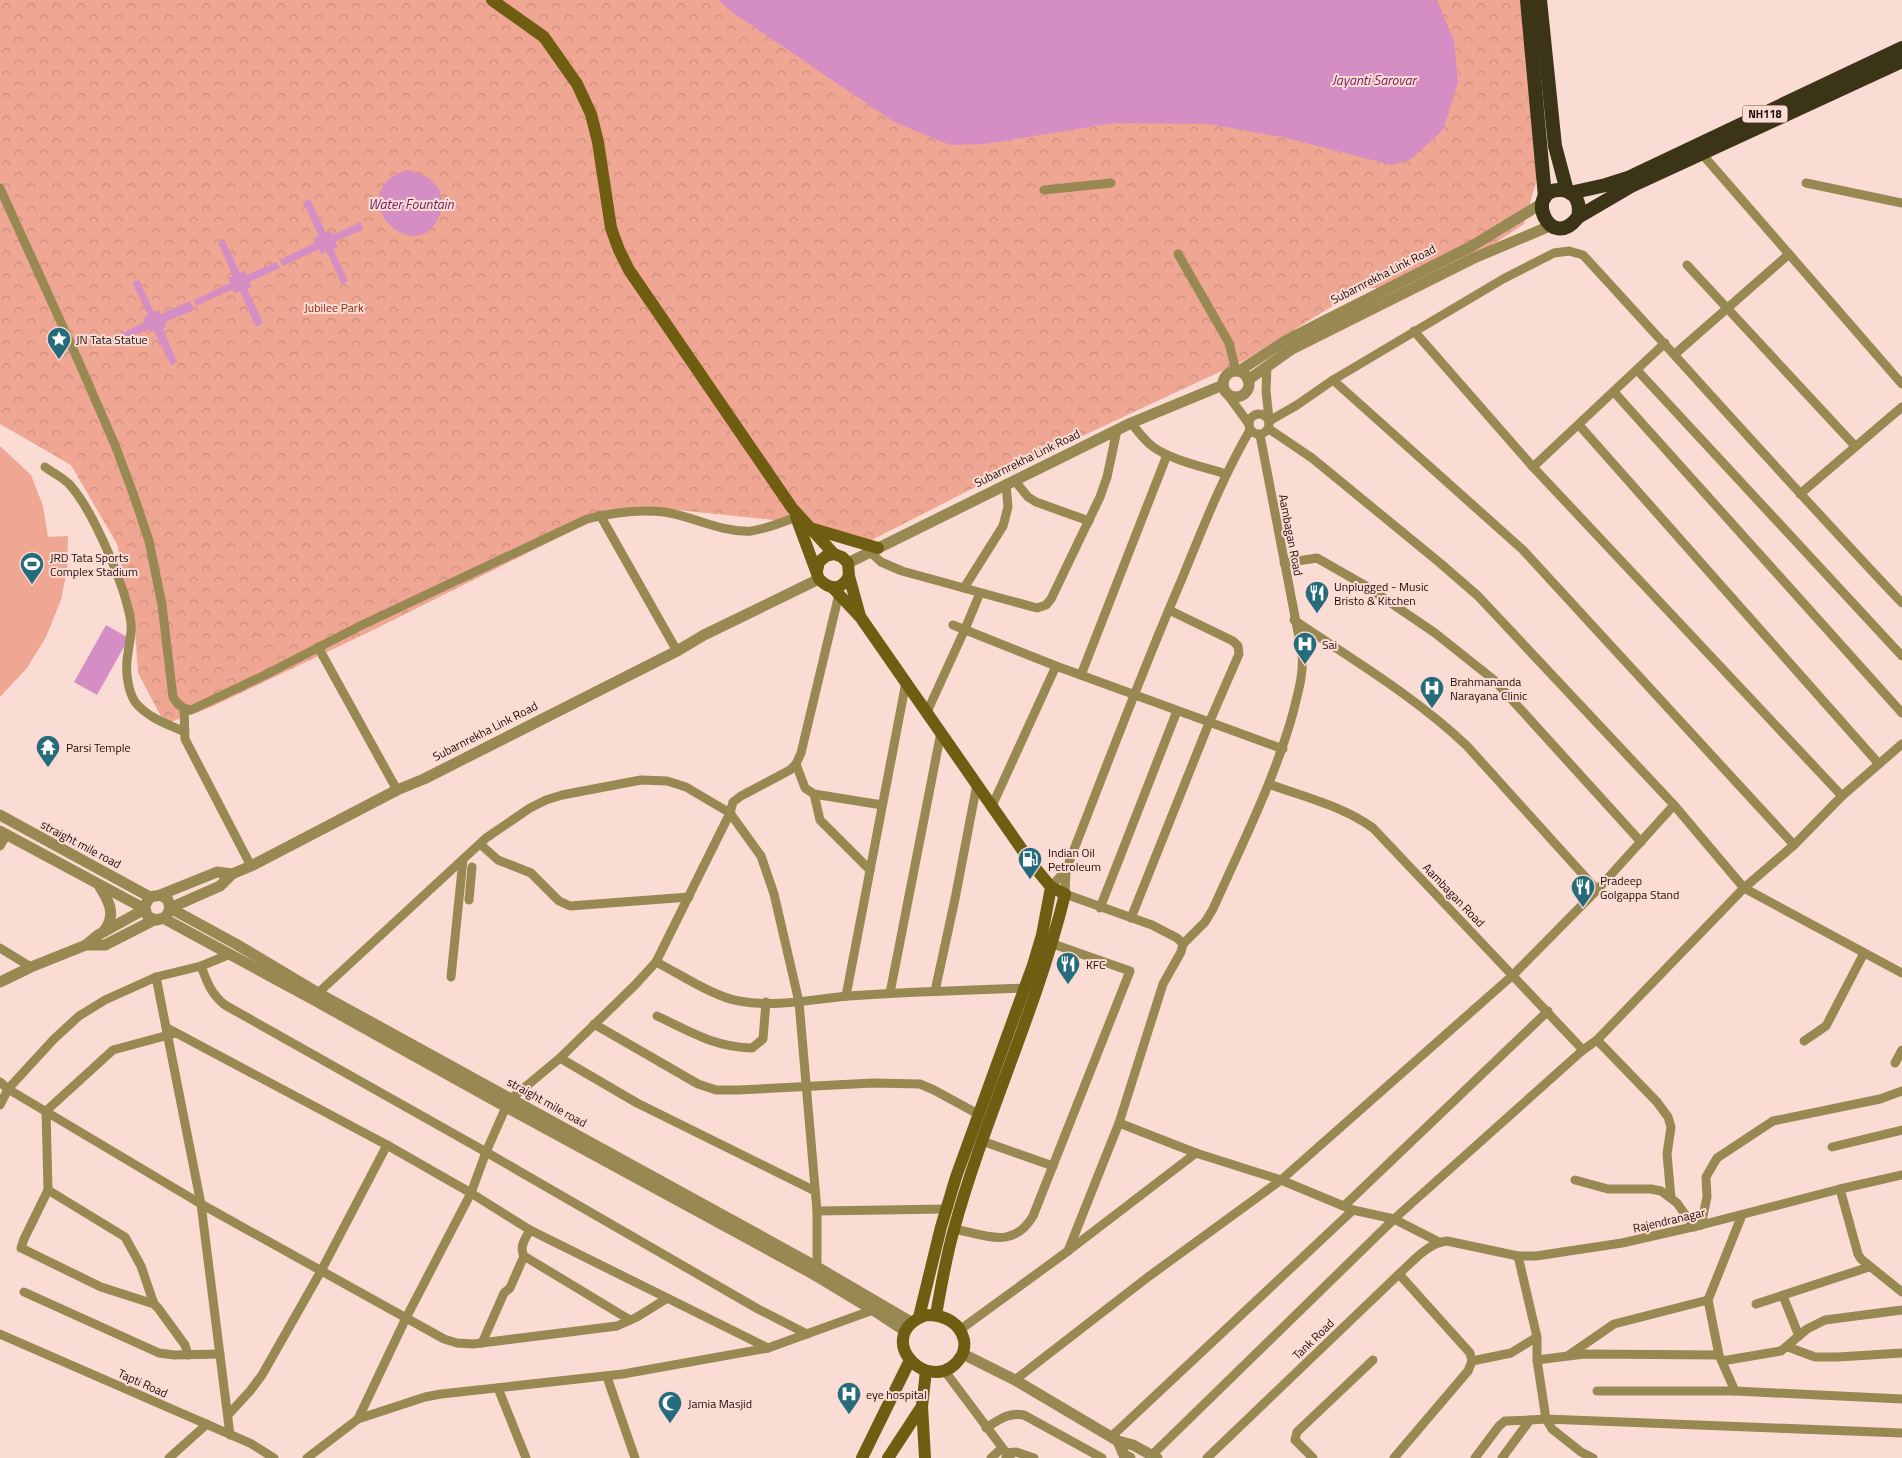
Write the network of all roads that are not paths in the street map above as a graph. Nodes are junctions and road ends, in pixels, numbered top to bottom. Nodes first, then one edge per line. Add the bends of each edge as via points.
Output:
1 (492, 0) edge
2 (1527, 0) edge
3 (1540, 0) edge
4 (1902, 48) edge
5 (1902, 61) edge
6 (1702, 154) junction
7 (1111, 183) dead end
8 (1806, 183) dead end
9 (0, 188) edge
10 (1044, 190) dead end
11 (1569, 192) junction
12 (1543, 201) junction
13 (1902, 203) edge
14 (1578, 218) junction
15 (1550, 226) junction
16 (1178, 254) dead end
17 (1789, 254) junction
18 (1687, 265) dead end
19 (1727, 309) junction
20 (1414, 331) junction
21 (1665, 343) junction
22 (1675, 354) junction
23 (1267, 366) junction
24 (1637, 370) junction
25 (1238, 371) junction
26 (1248, 380) junction
27 (1333, 380) junction
28 (1902, 384) edge
29 (1224, 388) junction
30 (1614, 392) junction
31 (1902, 407) edge
32 (1131, 423) junction
33 (1269, 423) junction
34 (1579, 425) junction
35 (1249, 427) junction
36 (1117, 430) junction
37 (1260, 434) junction
38 (1855, 446) junction
39 (1167, 455) junction
40 (45, 467) dead end
41 (1533, 467) junction
42 (1226, 474) junction
43 (1010, 483) junction
44 (1800, 494) junction
45 (794, 513) junction
46 (600, 515) junction
47 (1089, 521) junction
48 (810, 528) junction
49 (874, 550) junction
50 (834, 554) junction
51 (1284, 563) junction
52 (849, 570) junction
53 (818, 575) junction
54 (964, 588) junction
55 (836, 591) junction
56 (980, 592) junction
57 (1902, 603) edge
58 (1169, 610) junction
59 (861, 618) junction
60 (1294, 620) junction
61 (953, 625) dead end
62 (965, 629) junction
63 (318, 647) junction
64 (677, 651) junction
65 (1902, 656) edge
66 (1056, 666) junction
67 (1080, 675) junction
68 (906, 682) junction
69 (1133, 695) junction
70 (184, 709) junction
71 (1177, 711) junction
72 (927, 712) junction
73 (1902, 713) edge
74 (1209, 723) junction
75 (184, 731) junction
76 (941, 732) junction
77 (1902, 744) edge
78 (1283, 749) junction
79 (796, 764) junction
80 (1879, 764) junction
81 (977, 784) junction
82 (1269, 784) junction
83 (398, 790) junction
84 (814, 794) junction
85 (1842, 796) junction
86 (882, 805) junction
87 (1674, 805) junction
88 (992, 806) junction
89 (730, 813) junction
90 (0, 815) edge
91 (3, 832) edge
92 (1641, 842) junction
93 (480, 844) junction
94 (1794, 845) junction
95 (0, 846) edge
96 (463, 860) junction
97 (251, 866) junction
98 (472, 867) dead end
99 (870, 870) junction
100 (1066, 870) junction
101 (232, 874) junction
102 (99, 885) junction
103 (1051, 887) junction
104 (1744, 888) junction
105 (1598, 890) junction
106 (1065, 894) junction
107 (155, 896) junction
108 (689, 897) junction
109 (469, 900) dead end
110 (170, 908) junction
111 (1100, 908) junction
112 (145, 909) junction
113 (1131, 918) junction
114 (158, 919) junction
115 (102, 932) junction
116 (1053, 944) junction
117 (1183, 944) junction
118 (86, 945) junction
119 (0, 948) edge
120 (1864, 953) junction
121 (228, 954) junction
122 (656, 962) junction
123 (200, 966) junction
124 (31, 967) junction
125 (1902, 973) edge
126 (1513, 975) junction
127 (156, 977) junction
128 (451, 977) dead end
129 (0, 982) edge
130 (1024, 988) junction
131 (935, 990) junction
132 (318, 993) junction
133 (890, 994) junction
134 (846, 996) junction
135 (766, 1002) junction
136 (799, 1002) junction
137 (1548, 1011) junction
138 (657, 1016) dead end
139 (594, 1024) junction
140 (171, 1032) junction
141 (1597, 1040) junction
142 (1804, 1041) dead end
143 (1583, 1050) junction
144 (1902, 1050) edge
145 (560, 1058) junction
146 (1895, 1063) dead end
147 (0, 1082) edge
148 (806, 1086) junction
149 (8, 1089) junction
150 (1902, 1091) edge
151 (509, 1103) junction
152 (0, 1105) edge
153 (46, 1111) junction
154 (978, 1114) junction
155 (1118, 1123) junction
156 (1902, 1130) edge
157 (982, 1141) junction
158 (387, 1145) junction
159 (1832, 1147) dead end
160 (486, 1152) junction
161 (1196, 1153) junction
162 (1053, 1166) junction
163 (1898, 1177) edge
164 (1281, 1180) junction
165 (1575, 1180) dead end
166 (1902, 1184) edge
167 (1840, 1189) junction
168 (48, 1190) junction
169 (815, 1191) junction
170 (472, 1193) junction
171 (1671, 1198) junction
172 (201, 1204) junction
173 (1344, 1206) junction
174 (946, 1209) junction
175 (1353, 1210) junction
176 (817, 1211) junction
177 (1742, 1215) junction
178 (1394, 1219) junction
179 (1697, 1226) junction
180 (954, 1229) junction
181 (530, 1230) junction
182 (1439, 1242) junction
183 (1068, 1251) junction
184 (524, 1256) junction
185 (1518, 1256) junction
186 (818, 1267) junction
187 (1869, 1267) junction
188 (321, 1270) junction
189 (1399, 1274) junction
190 (24, 1292) dead end
191 (1902, 1292) edge
192 (1783, 1296) junction
193 (666, 1299) junction
194 (1708, 1300) junction
195 (154, 1304) junction
196 (1756, 1304) dead end
197 (873, 1310) junction
198 (1902, 1310) edge
199 (936, 1315) junction
200 (406, 1318) junction
201 (630, 1320) junction
202 (912, 1323) junction
203 (961, 1329) junction
204 (0, 1334) edge
205 (808, 1334) junction
206 (1799, 1336) junction
207 (1537, 1337) junction
208 (482, 1343) junction
209 (1788, 1347) junction
210 (768, 1348) junction
211 (220, 1354) junction
212 (963, 1354) junction
213 (1902, 1354) edge
214 (188, 1355) junction
215 (1569, 1355) junction
216 (1721, 1358) junction
217 (910, 1360) junction
218 (1373, 1360) dead end
219 (1537, 1360) junction
220 (1472, 1361) junction
221 (944, 1370) junction
222 (926, 1371) junction
223 (607, 1377) junction
224 (1015, 1380) junction
225 (498, 1388) junction
226 (1597, 1391) dead end
227 (1735, 1391) junction
228 (1902, 1399) edge
229 (922, 1406) junction
230 (228, 1415) junction
231 (358, 1419) junction
232 (1546, 1419) junction
233 (1530, 1420) junction
234 (207, 1424) junction
235 (986, 1428) junction
236 (1902, 1433) edge
237 (230, 1435) junction
238 (1115, 1439) junction
239 (1006, 1454) edge
240 (1579, 1455) edge
241 (1154, 1457) edge
242 (169, 1458) edge
243 (274, 1458) edge
244 (307, 1458) edge
245 (526, 1458) edge
246 (635, 1458) edge
247 (862, 1458) edge
248 (888, 1458) edge
249 (924, 1458) edge
250 (990, 1458) edge
251 (1034, 1458) edge
252 (1102, 1458) edge
253 (1130, 1458) edge
254 (1207, 1458) edge
255 (1313, 1458) edge
256 (1394, 1458) edge
257 (1475, 1458) edge
258 (1502, 1458) edge
259 (1592, 1458) edge

1 - 45 main road via 544,37 577,84 591,114 598,142 611,228 629,270
2 - 12 highway
3 - 11 highway via 1556,146
4 - 11 highway, NH118 via 1628,178 1606,186
5 - 6 highway, NH118
6 - 14 highway, NH118 via 1631,186
6 - 17 street
7 - 10 street
8 - 13 street
9 - 70 street via 115,445 134,496 149,541 162,605 173,697
11 - 12 highway, NH118 via 1551,192
11 - 14 highway via 1578,202
12 - 15 highway via 1541,212
12 - 25 street, Subarnrekha Link Road via 1472,246 1291,337
14 - 15 highway, NH118 via 1566,228
15 - 23 street, Subarnrekha Link Road via 1474,258 1292,349
16 - 25 street via 1229,343
17 - 19 street
17 - 28 street
18 - 19 street
19 - 22 street
19 - 38 street
20 - 21 street via 1503,279 1554,253 1569,251 1584,255
20 - 27 street
20 - 41 street
21 - 22 street
21 - 24 street
22 - 44 street
23 - 26 street, Subarnrekha Link Road
23 - 33 street
24 - 30 street
24 - 65 street
25 - 26 street
25 - 29 street, Subarnrekha Link Road via 1228,374
26 - 29 street, Subarnrekha Link Road via 1249,386 1242,395 1230,395
27 - 33 street
27 - 94 street via 1523,550
29 - 32 street, Subarnrekha Link Road
29 - 35 street
30 - 34 street
30 - 73 street
31 - 38 street
32 - 36 street, Subarnrekha Link Road
32 - 39 street via 1149,444
33 - 35 street via 1265,415 1259,413 1250,419
33 - 37 street via 1265,433
33 - 87 street via 1478,596
34 - 41 street
34 - 80 street
35 - 37 street
35 - 42 street
36 - 43 street, Subarnrekha Link Road
36 - 47 street via 1107,477
37 - 51 street, Aambagan Road
38 - 44 street
39 - 42 street
39 - 67 street
40 - 75 street via 69,484 93,520 116,574 131,624 127,675 136,702 158,721
41 - 85 street
42 - 58 street
43 - 47 street via 1036,502
43 - 49 street, Subarnrekha Link Road
43 - 54 street via 1003,526
44 - 57 street
45 - 46 street via 770,527 750,531 733,530 663,512
45 - 48 main road
45 - 53 main road
46 - 63 street via 575,523
46 - 64 street
47 - 56 street via 1052,599 1046,604 1037,608
48 - 49 main road
48 - 50 main road
49 - 52 street, Subarnrekha Link Road
49 - 54 street via 881,562 891,568
50 - 52 main road via 842,557
50 - 53 main road via 819,562
51 - 60 street, Aambagan Road
51 - 92 street via 1317,558 1366,586 1435,633 1494,680
52 - 55 main road via 846,582
52 - 59 main road
53 - 55 main road via 825,585
53 - 64 street, Subarnrekha Link Road
54 - 56 street
55 - 59 main road
55 - 79 street
56 - 62 street
58 - 69 street
58 - 74 street via 1234,641 1238,646 1239,654
59 - 68 main road
60 - 78 street, Aambagan Road via 1302,653 1303,676
60 - 105 street via 1451,731
61 - 62 street
62 - 66 street
62 - 72 street
63 - 70 street via 191,710
63 - 83 street
64 - 83 street, Subarnrekha Link Road
66 - 67 street
66 - 88 street
67 - 69 street
68 - 72 main road
68 - 86 street
69 - 71 street
69 - 100 street
70 - 75 street
71 - 74 street
71 - 111 street
72 - 76 main road
74 - 78 street
74 - 113 street
75 - 97 street via 185,740
76 - 81 main road
76 - 133 street
77 - 80 street
78 - 82 street, Aambagan Road
79 - 84 street via 805,788
79 - 89 street via 741,796 733,802
80 - 85 street
81 - 88 main road
81 - 131 street
82 - 117 street, Aambagan Road via 1213,909
82 - 126 street, Aambagan Road via 1340,810 1373,828
83 - 97 street, Subarnrekha Link Road
84 - 86 street
84 - 99 street via 820,820
85 - 94 street
86 - 99 street
87 - 92 street
87 - 104 street
88 - 103 main road
89 - 93 street via 667,780 641,780 546,800
89 - 108 street
89 - 136 street via 761,856 769,876
90 - 107 street, straight mile road
91 - 95 street
91 - 102 street
92 - 105 street
93 - 96 street
93 - 108 street via 498,860 531,873 559,900 570,906
94 - 104 street
96 - 128 street
96 - 132 street
97 - 101 street, Subarnrekha Link Road
98 - 109 street
99 - 134 street
100 - 103 street
100 - 106 street
101 - 107 street, Subarnrekha Link Road via 217,872
101 - 110 street via 220,886
102 - 112 street
102 - 115 street via 111,910 111,918
103 - 106 main road
103 - 130 main road via 1042,935
104 - 120 street
104 - 141 street
105 - 126 street
106 - 111 street
106 - 116 main road
107 - 110 street, straight mile road via 168,900
107 - 112 street via 145,903
108 - 122 street
110 - 114 street via 168,914
110 - 132 street, straight mile road
111 - 113 street
112 - 114 street via 146,914
112 - 115 street
113 - 117 street via 1169,933
114 - 118 street via 105,945
114 - 121 street, straight mile road
115 - 118 street
116 - 157 main road
116 - 162 street via 1130,971
117 - 155 street via 1163,984
118 - 124 street
119 - 124 street
120 - 125 street
120 - 142 street via 1826,1026
121 - 123 street
121 - 151 street, straight mile road
122 - 135 street via 726,998
122 - 139 street
123 - 127 street
123 - 160 street via 211,991 225,1005
124 - 129 street
126 - 137 street, Aambagan Road
126 - 164 street
127 - 140 street
127 - 149 street via 105,1000 79,1016
130 - 131 street
130 - 154 main road
131 - 133 street
132 - 151 street, straight mile road
133 - 134 street
134 - 136 street
135 - 136 street
135 - 138 street via 763,1039 752,1048 724,1046
136 - 148 street
137 - 143 street, Aambagan Road
137 - 173 street
139 - 145 street
139 - 148 street via 681,1075 716,1090
140 - 153 street via 113,1050
140 - 158 street
140 - 172 street
141 - 143 street
141 - 171 street via 1668,1117 1671,1126 1667,1154
143 - 178 street
144 - 146 street
145 - 151 street
145 - 169 street via 637,1103
147 - 149 street
148 - 154 street via 920,1084
148 - 169 street
149 - 152 street
149 - 153 street
150 - 179 street via 1880,1099 1773,1122 1717,1158 1706,1177 1707,1197
151 - 160 street
151 - 186 street, straight mile road
151 - 197 street, straight mile road
153 - 168 street
153 - 172 street
154 - 174 main road
155 - 161 street
155 - 183 street
156 - 159 street
157 - 162 street
157 - 180 main road
158 - 170 street
158 - 188 street
160 - 170 street
160 - 205 street via 758,1309
161 - 164 street
161 - 183 street
162 - 180 street via 1033,1216 1019,1233 1004,1238
163 - 166 street
163 - 167 street, Rajendranagar
164 - 173 street
164 - 224 street
165 - 171 street via 1608,1189 1661,1191
167 - 177 street, Rajendranagar
167 - 187 street via 1858,1254
168 - 195 street via 125,1237 141,1266
168 - 195 street via 22,1248 101,1287
169 - 176 street
170 - 181 street
170 - 200 street
171 - 179 street
172 - 188 street
172 - 211 street
173 - 175 street
174 - 176 street
174 - 202 main road
175 - 178 street
175 - 238 street
176 - 186 street
177 - 179 street, Rajendranagar
177 - 194 street
178 - 182 street
178 - 241 street
179 - 185 street, Rajendranagar via 1622,1243
180 - 199 main road
181 - 184 street via 522,1246
181 - 193 street
182 - 185 street, Rajendranagar
182 - 189 street, Tank Road
183 - 203 street
184 - 201 street
184 - 208 street
185 - 207 street
186 - 202 street, straight mile road
187 - 191 street
187 - 192 street
188 - 200 street
188 - 230 street via 262,1375
189 - 220 street via 1470,1353
189 - 254 street, Tank Road
190 - 214 street via 159,1352
192 - 196 street
192 - 206 street
193 - 201 street
193 - 210 street
194 - 215 street via 1614,1324
194 - 216 street
195 - 214 street via 185,1345
197 - 202 street, straight mile road
197 - 205 street
198 - 206 street via 1826,1320
199 - 202 main road via 926,1314
199 - 203 main road via 951,1319
200 - 208 street via 451,1341
200 - 231 street
201 - 208 street via 617,1326
202 - 217 main road via 902,1344
203 - 212 main road
204 - 234 street, Tapti Road
205 - 210 street
206 - 209 street
207 - 219 street
207 - 220 street via 1511,1353
209 - 213 street via 1815,1357
209 - 216 street via 1781,1351
210 - 223 street
211 - 214 street
211 - 230 street
212 - 221 main road
212 - 224 street
215 - 216 street
215 - 219 street
216 - 227 street
217 - 222 main road
217 - 247 main road
218 - 255 street via 1295,1435 1298,1444
219 - 232 street
220 - 256 street via 1468,1371
221 - 222 main road
221 - 235 street
222 - 229 main road
223 - 225 street
223 - 246 street
224 - 238 street
225 - 231 street via 425,1397
225 - 245 street
226 - 227 street
227 - 228 street
229 - 248 main road
229 - 249 main road
230 - 237 street
231 - 244 street
232 - 233 street
232 - 236 street
232 - 240 street
233 - 257 street via 1505,1421
233 - 258 street
234 - 237 street, Tapti Road
234 - 242 street
235 - 239 street
235 - 252 street via 1007,1414 1024,1415
237 - 243 street, Tapti Road
238 - 241 street
238 - 253 street via 1124,1455
239 - 250 street
239 - 251 street via 1024,1453
240 - 259 street

